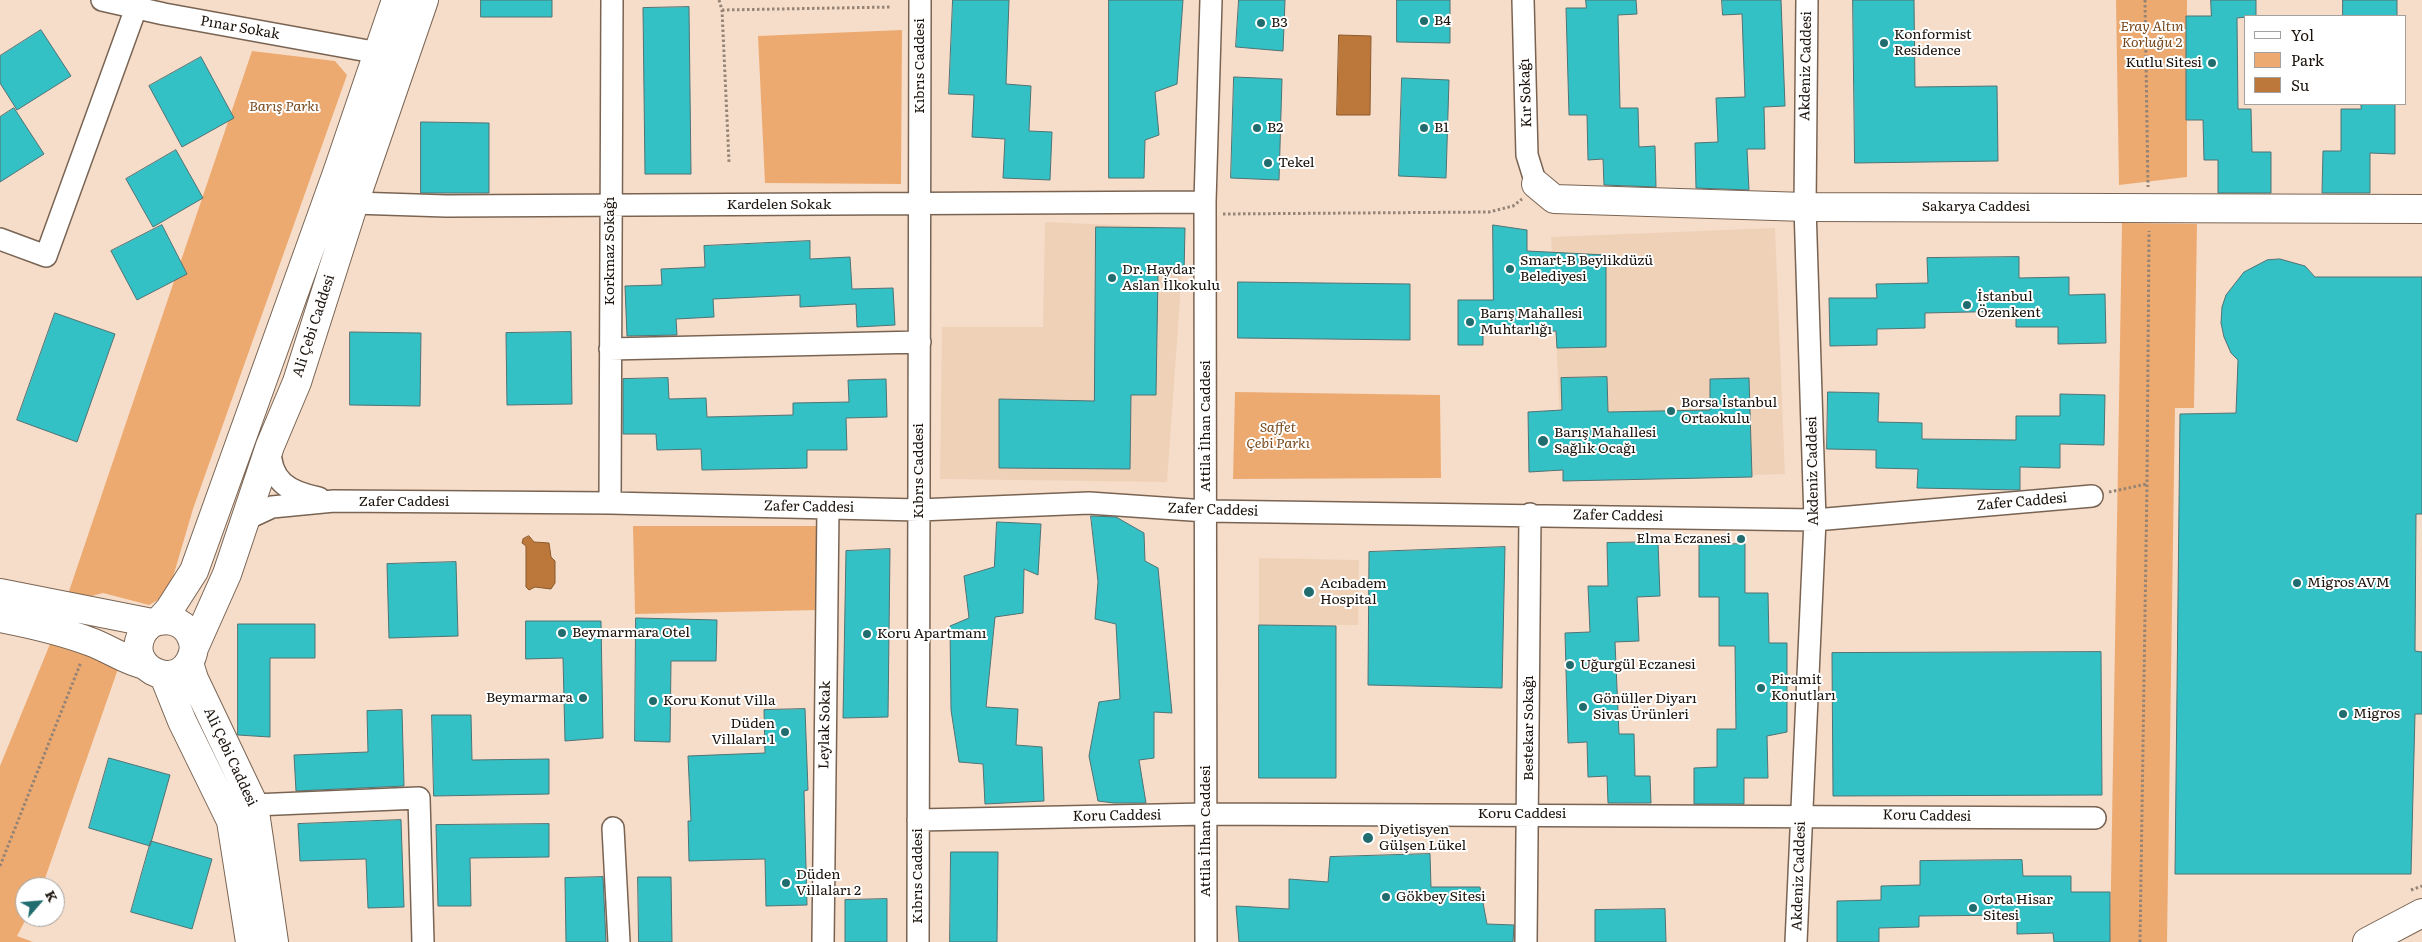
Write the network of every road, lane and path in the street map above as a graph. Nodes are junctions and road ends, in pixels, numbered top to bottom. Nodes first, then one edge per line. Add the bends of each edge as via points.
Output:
1 (102, 0) edge
2 (396, 0) edge
3 (424, 0) edge
4 (612, 0) edge
5 (719, 0) edge
6 (920, 0) edge
7 (1211, 0) edge
8 (1523, 0) edge
9 (1807, 0) edge
10 (2146, 0) edge
11 (892, 7) dead end
12 (136, 8) junction
13 (722, 10) junction
14 (379, 53) junction
15 (729, 162) dead end
16 (1538, 185) junction
17 (354, 203) junction
18 (920, 205) junction
19 (610, 206) junction
20 (1805, 207) junction
21 (2149, 207) junction
22 (1205, 208) junction
23 (2422, 209) edge
24 (0, 239) edge
25 (920, 342) junction
26 (610, 349) junction
27 (270, 446) junction
28 (2148, 484) junction
29 (2092, 496) joint
30 (334, 501) junction
31 (610, 503) junction
32 (828, 508) junction
33 (919, 510) junction
34 (1206, 511) junction
35 (1530, 514) junction
36 (244, 520) junction
37 (1815, 520) junction
38 (0, 593) edge
39 (0, 618) edge
40 (155, 622) junction
41 (92, 642) junction
42 (192, 655) junction
43 (154, 671) junction
44 (254, 805) junction
45 (1206, 814) junction
46 (1528, 814) junction
47 (1801, 815) junction
48 (2095, 818) dead end
49 (918, 820) junction
50 (614, 828) dead end
51 (0, 866) edge
52 (2422, 886) edge
53 (2417, 902) edge
54 (2381, 939) edge
55 (250, 942) edge
56 (274, 942) edge
57 (423, 942) edge
58 (619, 942) edge
59 (823, 942) edge
60 (918, 942) edge
61 (1206, 942) edge
62 (1526, 942) edge
63 (1796, 942) edge
64 (2140, 942) edge

1 - 12 street, Pınar Sokak
2 - 14 main road, Ali Çebi Caddesi
3 - 17 main road, Ali Çebi Caddesi
4 - 19 street, Korkmaz Sokağı
5 - 13 path
6 - 18 street, Kıbrıs Caddesi
7 - 22 street, Attila İlhan Caddesi
8 - 16 street, Kır Sokağı via 1528,155
9 - 20 street, Akdeniz Caddesi
10 - 21 path
11 - 13 path
12 - 14 street, Pınar Sokak
12 - 24 street via 46,256
13 - 15 path
14 - 40 main road, Ali Çebi Caddesi via 194,571
16 - 20 main road, Sakarya Caddesi via 1554,199
16 - 22 path via 1513,206 1489,212
17 - 19 street, Kardelen Sokak
17 - 27 main road, Ali Çebi Caddesi via 297,382
18 - 19 street, Kardelen Sokak
18 - 22 street, Kardelen Sokak
18 - 25 street, Kıbrıs Caddesi
19 - 26 street, Korkmaz Sokağı
20 - 21 main road, Sakarya Caddesi
20 - 37 street, Akdeniz Caddesi
21 - 23 main road, Sakarya Caddesi
21 - 28 path
22 - 34 street, Attila İlhan Caddesi
25 - 26 street
25 - 33 street, Kıbrıs Caddesi
26 - 31 street, Korkmaz Sokağı
27 - 30 street via 272,469 279,481 306,496
27 - 36 main road, Ali Çebi Caddesi
28 - 29 path
28 - 64 path
29 - 37 street, Zafer Caddesi
30 - 31 street, Zafer Caddesi
30 - 36 street via 272,507
31 - 32 street, Zafer Caddesi
32 - 33 street, Zafer Caddesi
32 - 59 street, Leylak Sokak
33 - 34 street, Zafer Caddesi via 1089,502
33 - 49 street, Kıbrıs Caddesi
34 - 35 street, Zafer Caddesi
34 - 45 street, Attila İlhan Caddesi
35 - 37 street, Zafer Caddesi
35 - 46 street, Bestekar Sokağı
36 - 42 main road, Ali Çebi Caddesi via 227,574
37 - 47 street, Akdeniz Caddesi
38 - 40 main road
39 - 41 main road
40 - 42 main road, Ali Çebi Caddesi via 177,622 184,626 190,632
40 - 43 main road, Ali Çebi Caddesi via 146,628 139,643 139,651
41 - 43 main road
41 - 51 path via 84,654
42 - 43 main road via 182,670
42 - 44 main road, Ali Çebi Caddesi via 194,679
43 - 55 main road, Ali Çebi Caddesi via 231,821
44 - 56 main road, Ali Çebi Caddesi
44 - 57 street via 419,798
45 - 46 street, Koru Caddesi
45 - 49 street, Koru Caddesi
45 - 61 street, Attila İlhan Caddesi
46 - 47 street, Koru Caddesi
46 - 62 street, Bestekar Sokağı
47 - 48 street, Koru Caddesi
47 - 63 street, Akdeniz Caddesi
49 - 60 street, Kıbrıs Caddesi
50 - 58 street
52 - 53 path
53 - 54 main road

